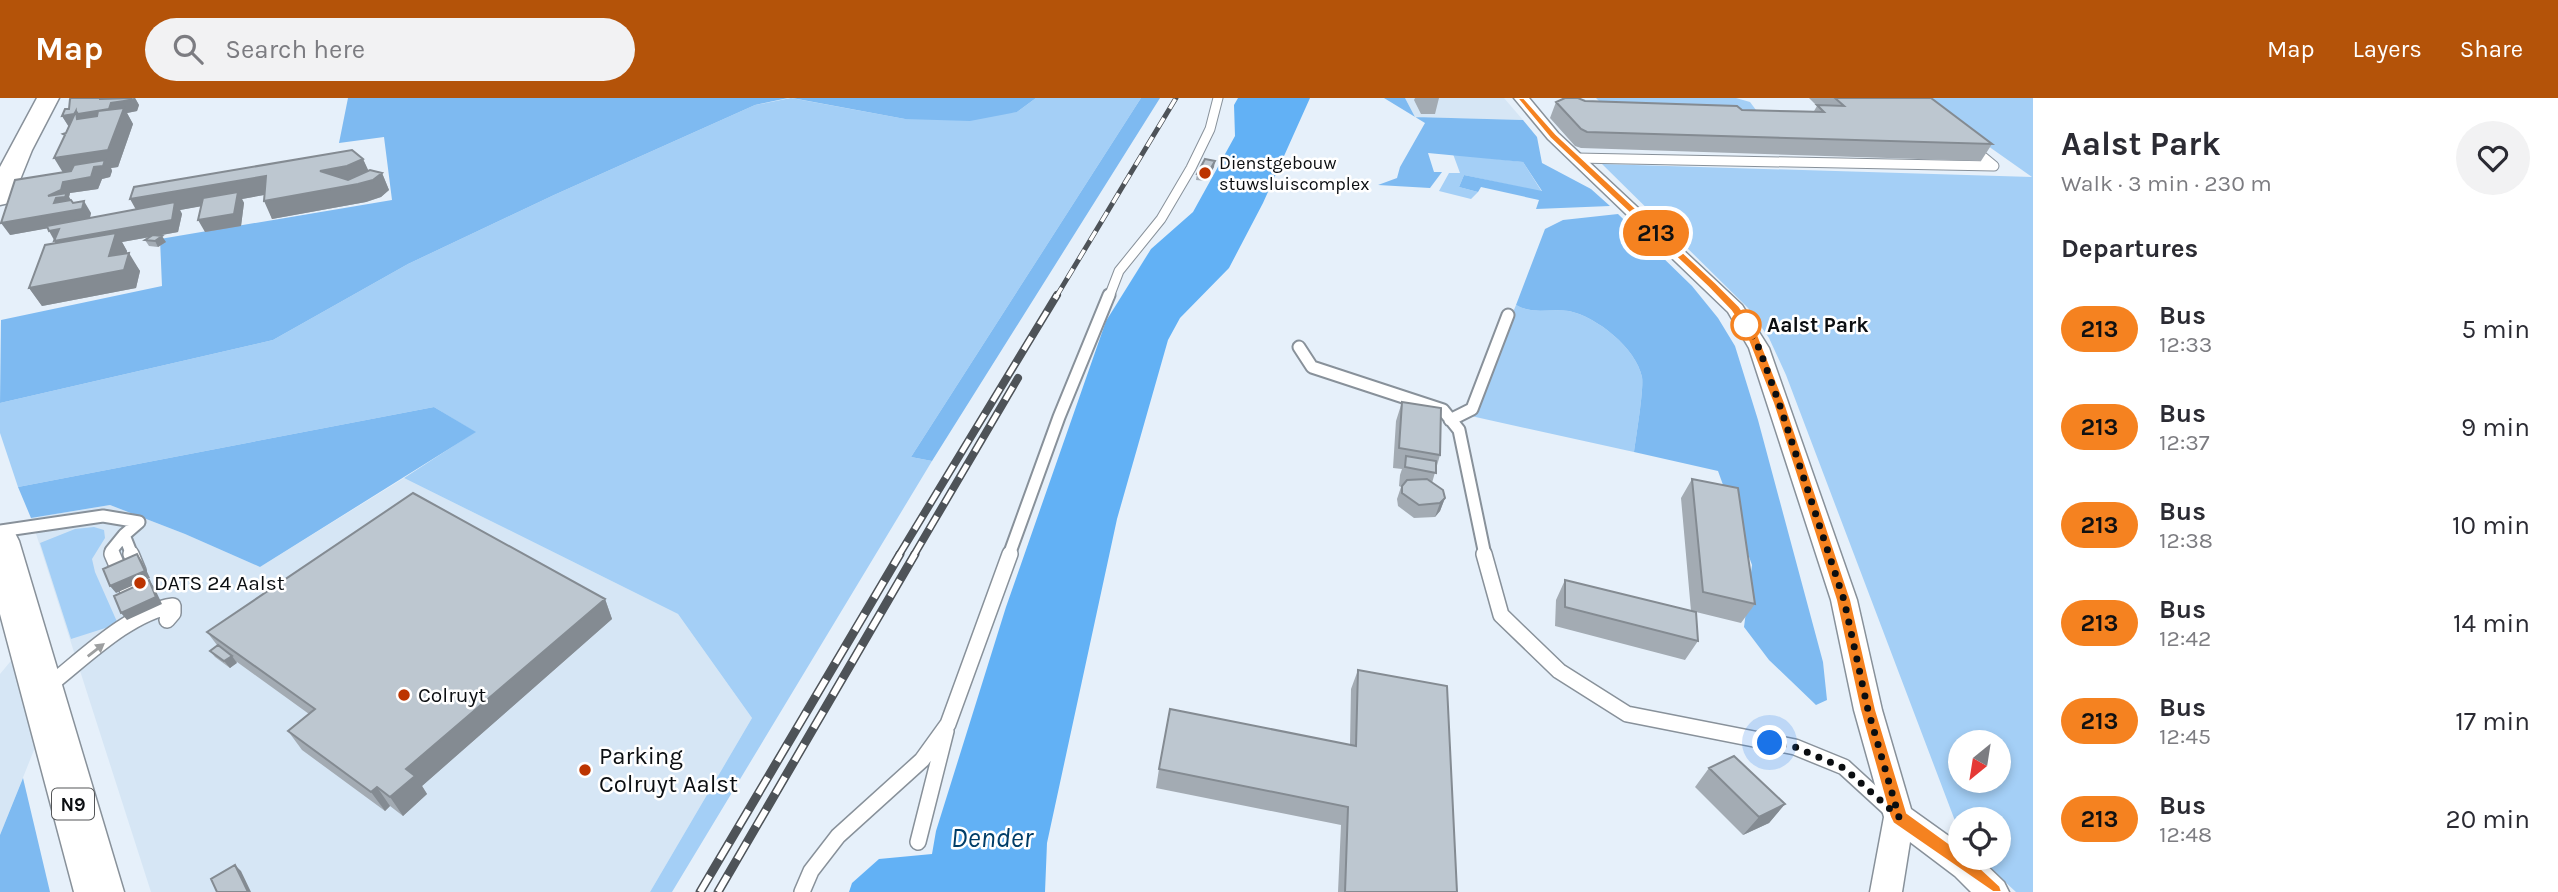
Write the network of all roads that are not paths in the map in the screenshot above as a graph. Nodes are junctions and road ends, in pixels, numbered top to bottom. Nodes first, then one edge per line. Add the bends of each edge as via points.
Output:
1 (48, 98) edge
2 (1218, 98) edge
3 (1521, 98) edge
4 (1965, 142) edge
5 (1576, 158) junction
6 (0, 197) edge
7 (1508, 315) dead end
8 (1299, 347) dead end
9 (1450, 420) junction
10 (0, 531) edge
11 (124, 535) junction
12 (0, 541) edge
13 (150, 598) junction
14 (140, 618) junction
15 (167, 620) dead end
16 (42, 691) junction
17 (948, 724) junction
18 (1899, 817) junction
19 (918, 842) dead end
20 (99, 892) edge
21 (802, 892) edge
22 (1886, 892) edge
23 (1993, 892) edge

1 - 6 main road
2 - 17 lane via 1210,128 1168,209 1125,257 1112,279 1108,300 1059,417
3 - 5 street
4 - 5 lane via 1994,166
5 - 18 street via 1735,309 1759,348 1844,600 1868,710
7 - 9 lane via 1472,408
8 - 9 lane via 1312,367 1443,410
9 - 18 lane via 1459,430 1501,615 1559,671 1627,714 1795,747 1844,768
10 - 11 lane via 103,516 139,522
11 - 13 lane
11 - 14 lane via 111,551
12 - 16 main road, N9
13 - 14 lane
13 - 15 lane via 173,607
16 -> 14 lane
16 - 20 main road, N9
17 - 19 lane
17 - 21 lane via 925,758 830,845
18 - 22 street
18 - 23 street

